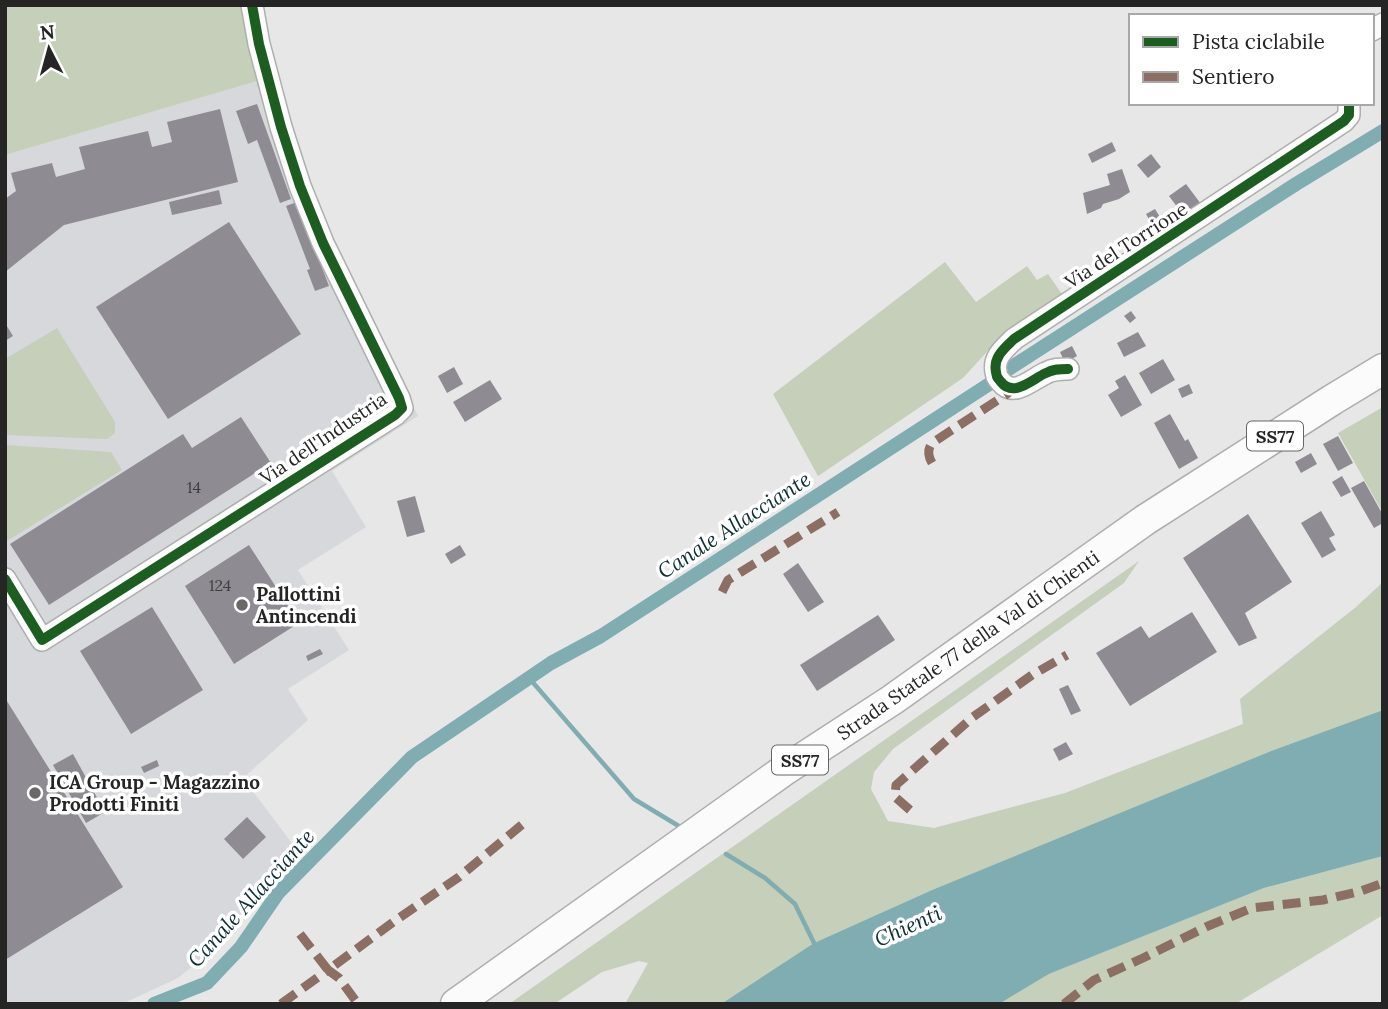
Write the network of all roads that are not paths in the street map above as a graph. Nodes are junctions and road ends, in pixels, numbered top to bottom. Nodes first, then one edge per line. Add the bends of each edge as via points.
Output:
1 (253, 5) edge
2 (1349, 105) edge
3 (1068, 369) dead end
4 (1383, 369) edge
5 (1383, 388) edge
6 (1162, 519) junction
7 (5, 579) edge
8 (456, 1004) edge
9 (486, 1004) edge

1 - 7 street, Via dell'Industria via 258,44 300,186 402,408 42,640
2 - 3 street, Via del Torrione via 1345,121 1014,340 995,362 998,378 1012,389 1055,369
4 - 6 highway, Strada Statale 77 della Val di Chienti / SS77
5 - 6 highway, Strada Statale 77 della Val di Chienti / SS77
6 - 8 highway, Strada Statale 77 della Val di Chienti / SS77 via 783,771
6 - 9 highway, Strada Statale 77 della Val di Chienti / SS77 via 901,715 787,790

